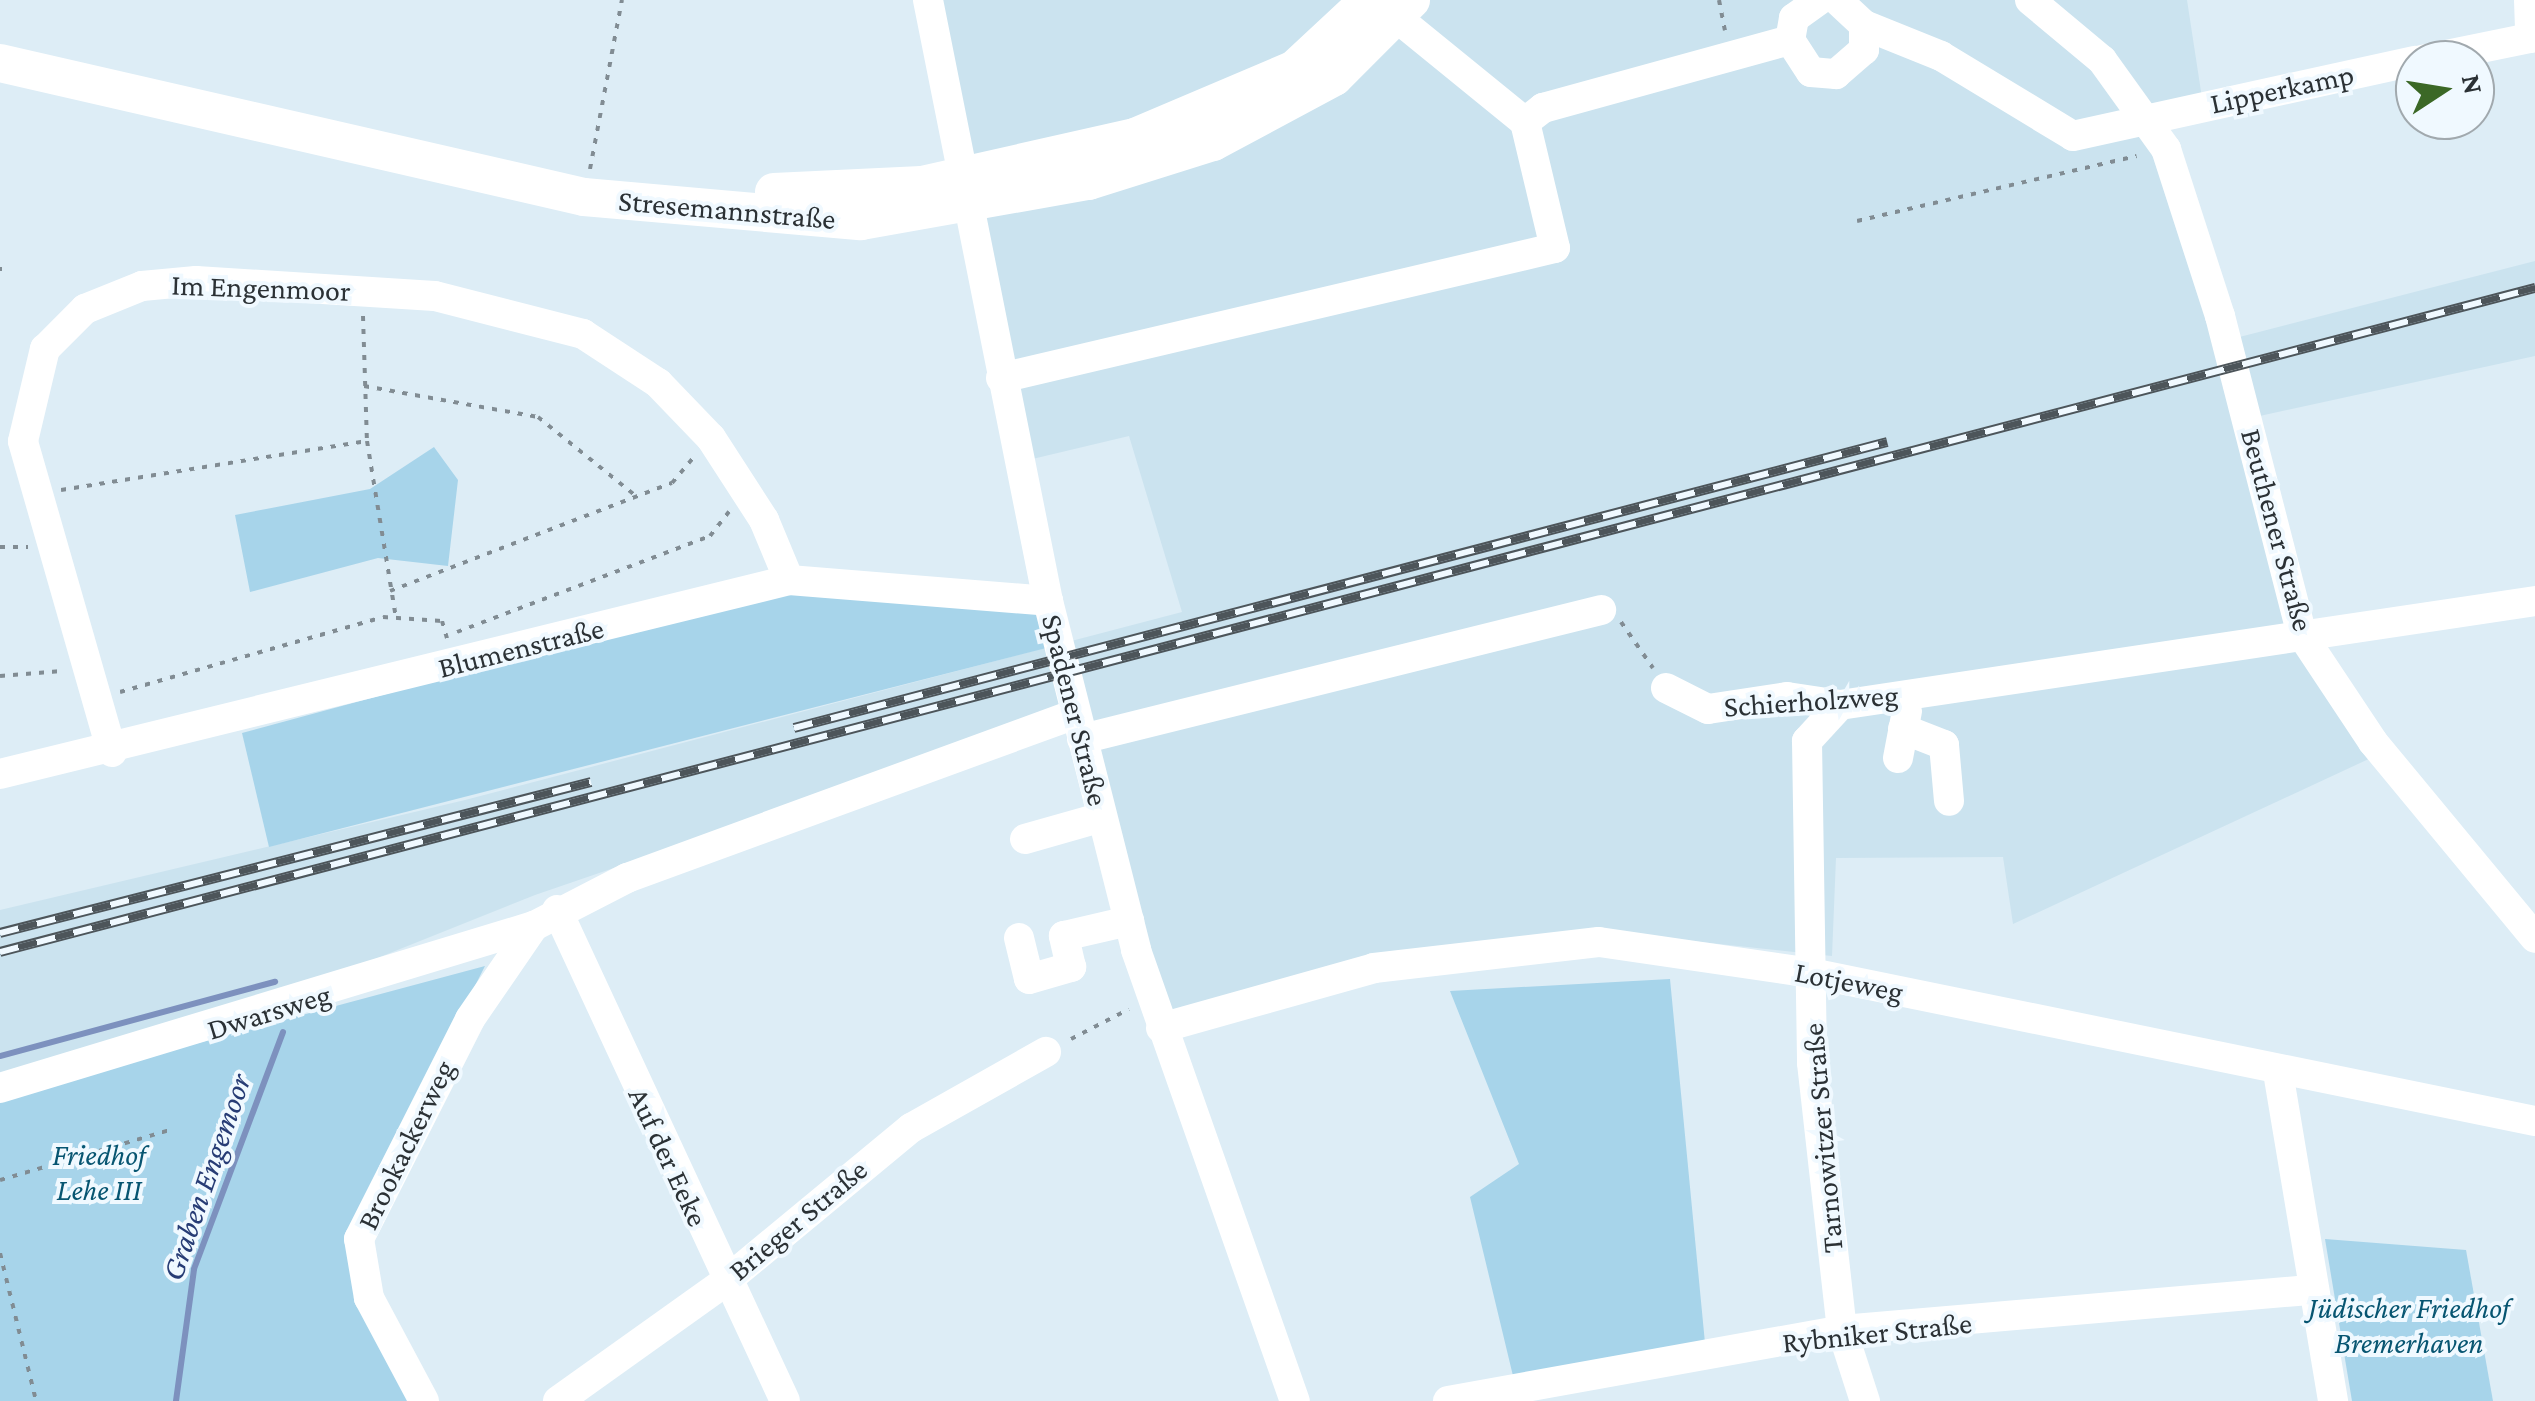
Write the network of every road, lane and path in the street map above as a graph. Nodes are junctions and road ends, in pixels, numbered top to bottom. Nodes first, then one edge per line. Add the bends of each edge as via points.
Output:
1 (622, 0) edge
2 (928, 0) edge
3 (1819, 0) edge
4 (2030, 0) edge
5 (2529, 0) edge
6 (1392, 6) edge
7 (1852, 8) edge
8 (0, 38) edge
9 (2532, 38) edge
10 (1790, 40) junction
11 (2495, 45) edge
12 (0, 64) edge
13 (2395, 66) edge
14 (2150, 121) junction
15 (1525, 122) junction
16 (2166, 149) junction
17 (590, 174) junction
18 (964, 192) junction
19 (1857, 220) dead end
20 (362, 292) junction
21 (1001, 378) junction
22 (364, 386) junction
23 (711, 438) junction
24 (367, 440) junction
25 (747, 489) junction
26 (32, 494) junction
27 (637, 496) junction
28 (789, 580) junction
29 (390, 590) junction
30 (2535, 601) edge
31 (1048, 602) junction
32 (1601, 610) joint
33 (396, 618) junction
34 (442, 621) dead end
35 (2302, 635) junction
36 (447, 636) dead end
37 (0, 676) edge
38 (91, 684) junction
39 (1666, 688) joint
40 (1910, 694) junction
41 (1840, 704) junction
42 (1079, 726) junction
43 (112, 752) junction
44 (0, 774) edge
45 (1950, 801) dead end
46 (1102, 817) junction
47 (1026, 839) dead end
48 (546, 918) junction
49 (1129, 922) junction
50 (1019, 938) dead end
51 (2535, 938) edge
52 (1810, 974) junction
53 (1151, 997) junction
54 (1161, 1028) junction
55 (1046, 1052) joint
56 (2278, 1072) junction
57 (0, 1088) edge
58 (2535, 1121) edge
59 (173, 1129) dead end
60 (0, 1180) edge
61 (0, 1253) edge
62 (726, 1281) junction
63 (2312, 1290) junction
64 (1842, 1330) junction
65 (1618, 1387) edge
66 (36, 1401) edge
67 (424, 1401) edge
68 (558, 1401) edge
69 (785, 1401) edge
70 (1295, 1401) edge
71 (1448, 1401) edge
72 (1865, 1401) edge
73 (2333, 1401) edge

1 - 17 path
2 - 18 street, Spadener Straße
3 - 10 street via 1794,18
4 - 14 street, Beuthener Straße via 2102,60
5 - 9 street
6 - 15 street
6 - 18 main road, Stresemannstraße via 1246,98
7 - 10 street via 1864,50 1836,74 1811,72
7 - 14 street, Lipperkamp via 2073,136
8 - 17 main road, Stresemannstraße
9 - 11 street, Lipperkamp
10 - 15 street via 1544,108
12 - 18 main road, Stresemannstraße via 584,197 822,220
13 - 14 street, Lipperkamp
14 - 16 street, Beuthener Straße
15 - 21 street via 1556,248
16 - 19 path
16 - 35 street, Beuthener Straße via 2216,299
17 - 18 main road, Stresemannstraße via 812,194
18 - 21 street, Spadener Straße
20 - 22 path
20 - 23 street, Im Engenmoor via 490,304 583,334 658,384
20 - 26 street, Im Engenmoor via 168,282 85,309 45,349 29,390 23,441
21 - 31 street, Spadener Straße
22 - 24 path
22 - 27 path via 538,417
23 - 25 street, Im Engenmoor
23 - 27 path via 672,484
24 - 26 path
24 - 29 path
25 - 28 street, Im Engenmoor
25 - 36 path via 710,536
26 - 38 street, Im Engenmoor
27 - 29 path
28 - 31 street, Blumenstraße
28 - 43 street, Blumenstraße
29 - 33 path
30 - 35 street, Schierholzweg
31 - 42 street, Spadener Straße
32 - 39 path via 1616,615
32 - 42 street
33 - 34 path
33 - 38 path
35 - 40 street, Schierholzweg
35 - 51 street, Beuthener Straße via 2373,742
37 - 38 path
38 - 43 street, Im Engenmoor
39 - 41 street, Schierholzweg via 1708,710 1787,697
40 - 41 street, Schierholzweg
40 - 45 street via 1901,744 1944,746
41 - 52 street, Tarnowitzer Straße via 1807,741
42 - 46 street, Spadener Straße
42 - 48 street, Dwarsweg
43 - 44 street, Blumenstraße
46 - 47 street
46 - 49 street, Spadener Straße
48 - 57 street, Dwarsweg
48 - 62 street, Auf der Eeke
48 - 67 street, Brookackerweg via 470,1019 359,1239 368,1298
49 - 50 street via 1064,936 1071,967 1029,979
49 - 53 street, Spadener Straße
52 - 54 street, Lotjeweg via 1599,942 1374,968
52 - 56 street, Lotjeweg
52 - 64 street, Tarnowitzer Straße
53 - 54 street, Spadener Straße
53 - 55 path
54 - 70 street, Spadener Straße
55 - 62 street, Brieger Straße via 911,1128
56 - 58 street, Lotjeweg
56 - 63 street
59 - 60 path
61 - 66 path
62 - 68 street, Brieger Straße
62 - 69 street, Auf der Eeke
63 - 64 street, Rybniker Straße
63 - 73 street
64 - 65 street, Rybniker Straße
64 - 72 street, Tarnowitzer Straße
65 - 71 street, Rybniker Straße

